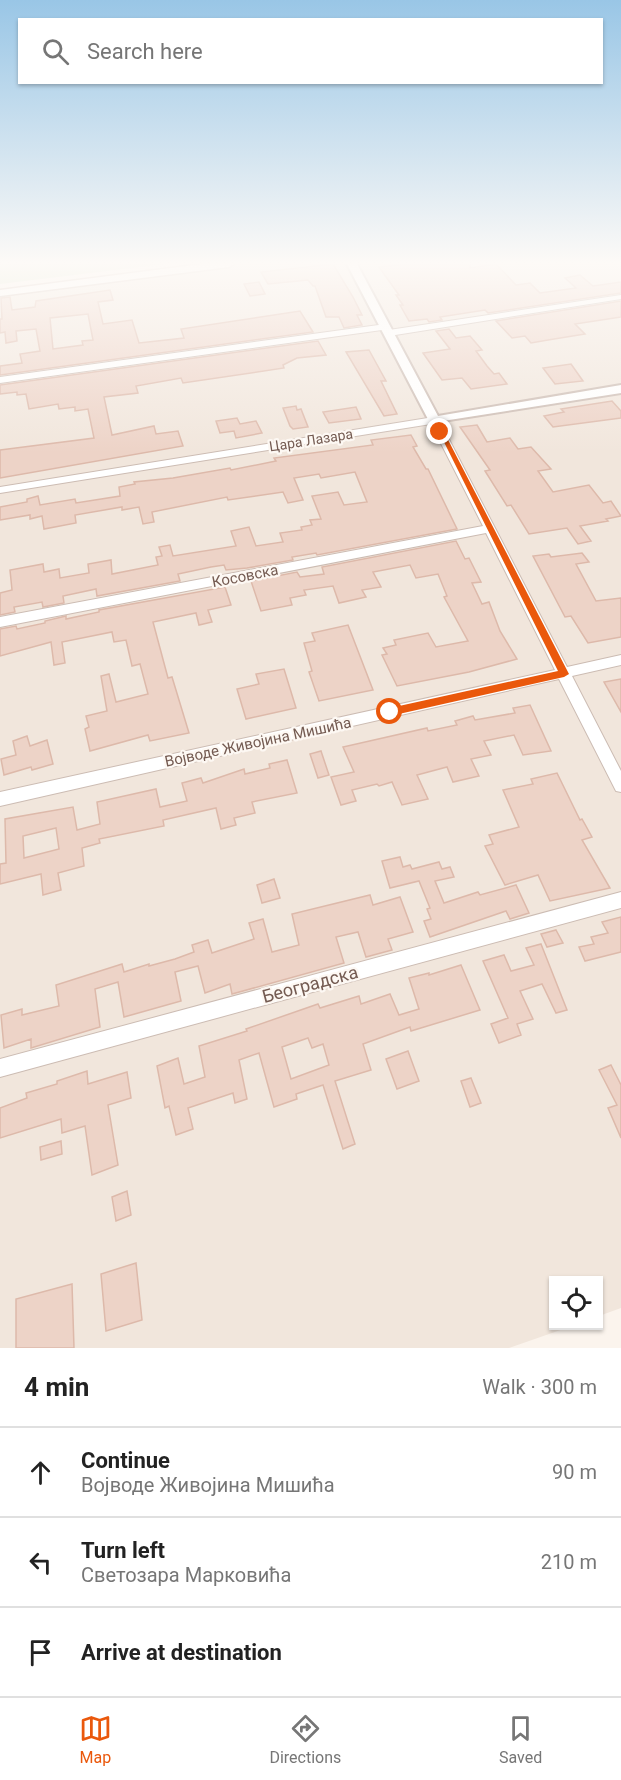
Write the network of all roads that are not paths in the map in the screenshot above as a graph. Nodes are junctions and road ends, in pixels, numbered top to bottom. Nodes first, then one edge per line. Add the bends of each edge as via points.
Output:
1 (385, 327) edge
2 (409, 327) edge
3 (387, 330) junction
4 (0, 381) edge
5 (621, 389) edge
6 (434, 420) junction
7 (0, 490) edge
8 (489, 529) junction
9 (0, 622) edge
10 (621, 660) edge
11 (564, 674) junction
12 (621, 786) edge
13 (0, 799) edge
14 (621, 900) edge
15 (0, 1068) edge

1 - 3 street
2 - 3 street
3 - 4 street
3 - 6 street
5 - 6 street, Цара Лазара
6 - 7 street, Цара Лазара
6 - 8 street
8 - 9 street, Косовска
8 - 11 street
10 - 11 street, Војводе Живојина Мишића
11 - 12 street
11 - 13 street, Војводе Живојина Мишића
14 - 15 street, Београдска

